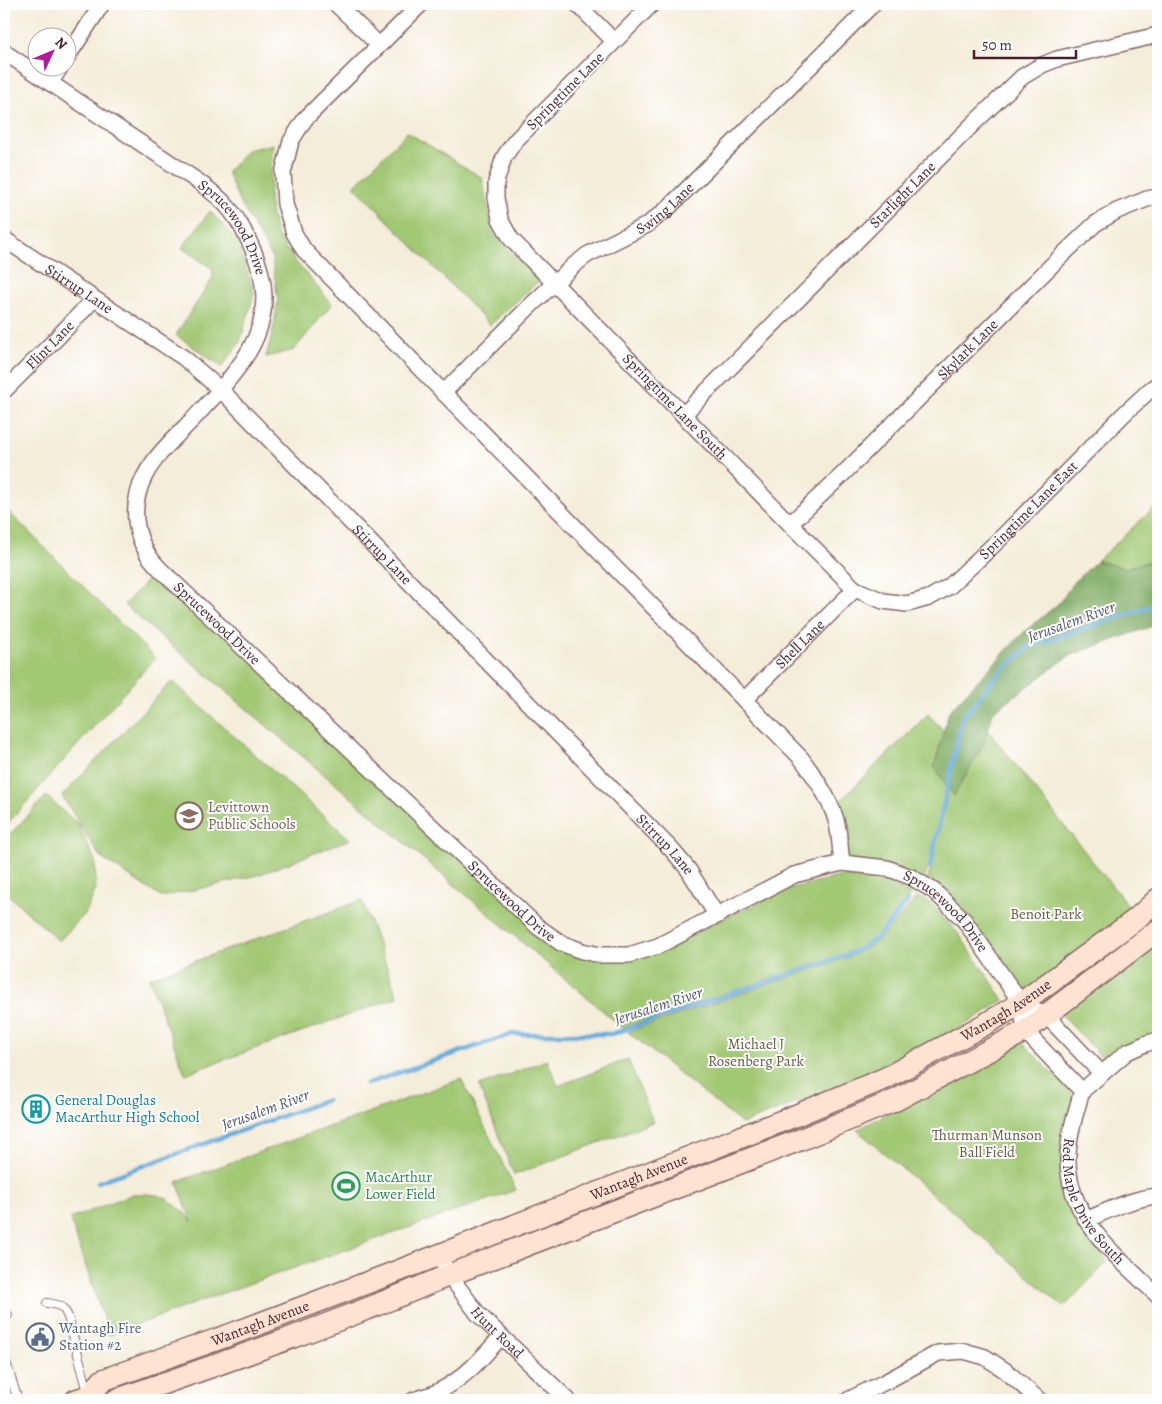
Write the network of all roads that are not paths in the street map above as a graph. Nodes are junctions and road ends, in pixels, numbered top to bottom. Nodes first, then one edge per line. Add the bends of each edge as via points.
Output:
1 (102, 4) edge
2 (336, 4) edge
3 (421, 4) edge
4 (577, 4) edge
5 (652, 4) edge
6 (873, 4) edge
7 (1158, 34) edge
8 (78, 41) edge
9 (614, 41) junction
10 (379, 45) junction
11 (4, 52) edge
12 (53, 78) edge
13 (50, 82) junction
14 (496, 189) joint
15 (1158, 198) edge
16 (4, 239) edge
17 (555, 284) junction
18 (94, 299) junction
19 (1158, 384) edge
20 (222, 390) junction
21 (4, 391) edge
22 (443, 393) junction
23 (683, 415) junction
24 (790, 524) junction
25 (855, 589) junction
26 (883, 601) joint
27 (744, 700) junction
28 (842, 863) junction
29 (1158, 899) edge
30 (717, 916) junction
31 (1158, 930) edge
32 (1021, 1003) junction
33 (1046, 1015) junction
34 (1025, 1031) junction
35 (1158, 1040) edge
36 (1102, 1074) junction
37 (1082, 1091) junction
38 (1158, 1196) edge
39 (1086, 1220) junction
40 (440, 1254) junction
41 (449, 1275) junction
42 (1158, 1296) edge
43 (47, 1303) dead end
44 (223, 1337) junction
45 (501, 1337) junction
46 (4, 1356) edge
47 (230, 1360) junction
48 (89, 1399) edge
49 (18, 1400) edge
50 (116, 1400) edge
51 (414, 1400) edge
52 (568, 1400) edge
53 (848, 1400) edge
54 (1039, 1400) edge

1 - 8 street
2 - 10 street
3 - 10 street
4 - 9 street
5 - 9 street, Springtime Lane
6 - 17 street, Swing Lane via 667,209 647,225 586,255
7 - 23 street, Starlight Lane via 1057,59 1022,77
9 - 14 street, Springtime Lane via 515,141 504,158
10 - 22 street via 305,119 296,134 283,173 285,204 294,233 304,250
11 - 13 street, Sprucewood Drive
12 - 13 street
13 - 20 street, Sprucewood Drive via 199,182 225,204 242,227 257,256 264,281 262,320 250,350
14 - 17 street, Springtime Lane South via 500,219 511,239
15 - 24 street, Skylark Lane via 1117,210 1095,224
16 - 18 street, Stirrup Lane
17 - 22 street, Swing Lane
17 - 23 street, Springtime Lane South
18 - 20 street, Stirrup Lane via 184,358
18 - 21 street, Flint Lane
19 - 26 street, Springtime Lane East via 950,586 929,598 907,604
20 - 30 street, Stirrup Lane via 672,850 688,869
20 - 30 street, Sprucewood Drive via 158,456 147,470 138,493 138,531 145,550 161,570 538,927 562,943 600,955 629,955 658,946
22 - 27 street
23 - 24 street, Springtime Lane South
24 - 25 street, Springtime Lane South
25 - 26 street, Springtime Lane South
25 - 27 street, Shell Lane
27 - 28 street via 801,758 827,797 836,821
28 - 30 street, Sprucewood Drive via 794,875
28 - 32 street, Sprucewood Drive via 887,868 934,891 964,920
29 - 32 main road, Wantagh Avenue via 1135,920
31 - 33 main road, Wantagh Avenue
32 - 33 street
32 - 34 street
32 - 40 main road, Wantagh Avenue via 886,1078
33 - 34 main road, Wantagh Avenue
33 - 36 street
34 - 37 street
34 - 41 main road, Wantagh Avenue via 888,1103
35 - 36 street via 1127,1052
36 - 37 street
37 - 39 street, Red Maple Drive South via 1068,1155 1075,1200
38 - 39 street via 1136,1200
39 - 42 street, Red Maple Drive South via 1103,1243
40 - 41 street, Hunt Road
40 - 44 main road, Wantagh Avenue
41 - 45 street, Hunt Road via 478,1314
41 - 47 main road, Wantagh Avenue
43 - 48 lane via 64,1309 68,1317
44 - 47 main road
44 - 48 main road, Wantagh Avenue via 103,1380
45 - 51 street via 461,1377 440,1391
45 - 52 street, Hunt Road
46 - 49 lane
47 - 50 main road, Wantagh Avenue
53 - 54 street via 938,1353 964,1351 985,1356

